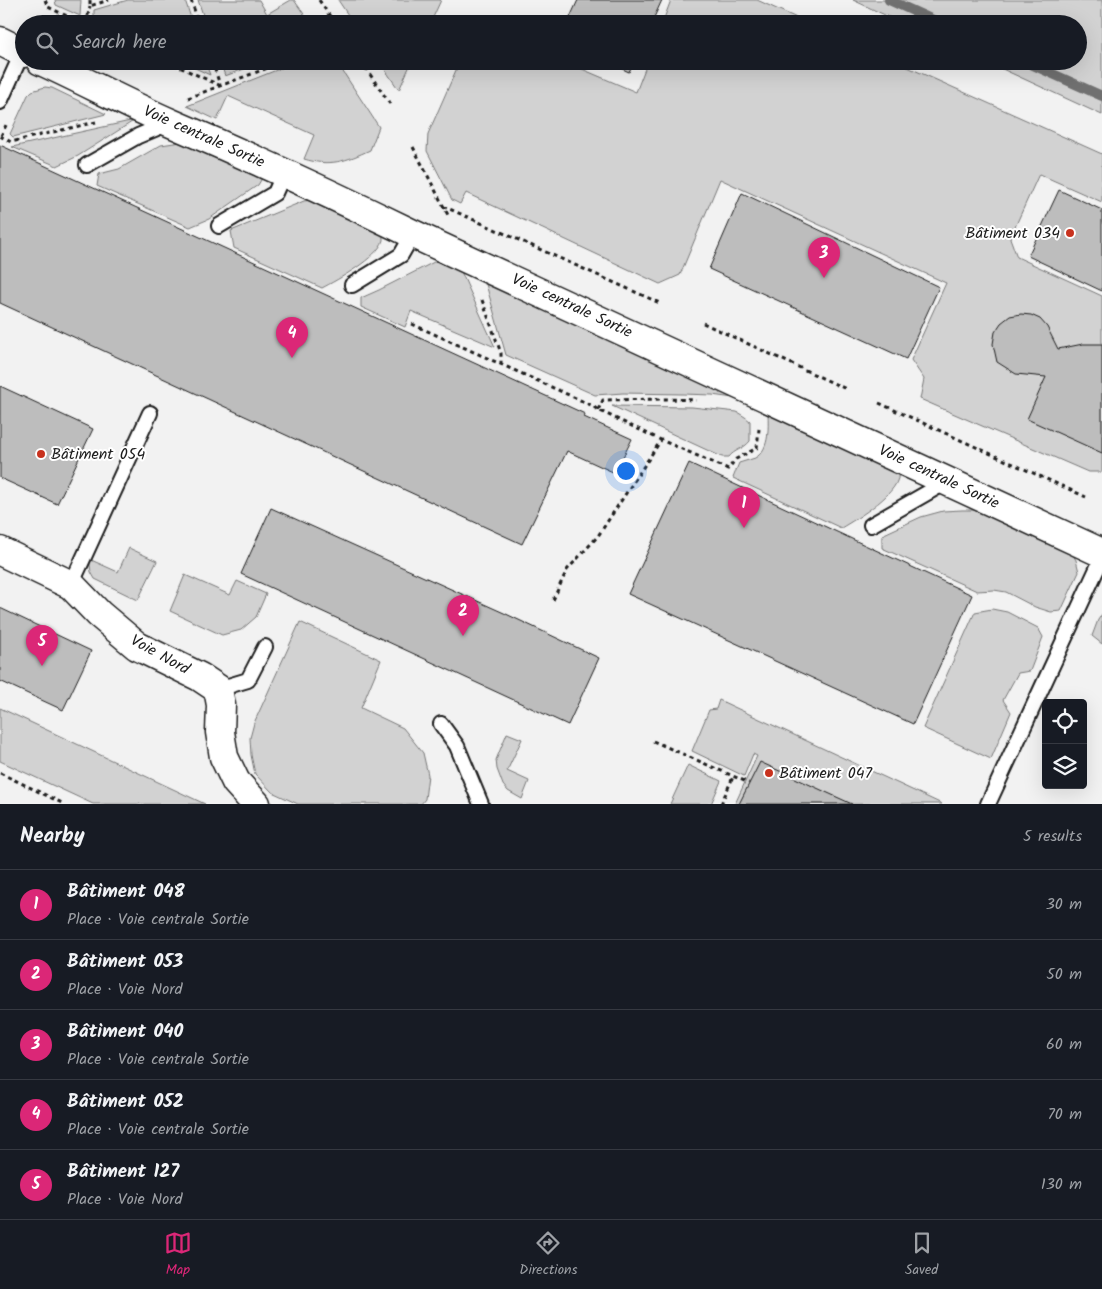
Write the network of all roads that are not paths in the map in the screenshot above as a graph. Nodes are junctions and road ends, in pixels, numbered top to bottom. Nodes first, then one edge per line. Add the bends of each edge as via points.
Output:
1 (15, 68) edge
2 (69, 70) edge
3 (0, 102) edge
4 (176, 111) junction
5 (87, 165) dead end
6 (284, 173) junction
7 (219, 226) dead end
8 (413, 234) junction
9 (352, 286) dead end
10 (150, 413) dead end
11 (948, 481) junction
12 (871, 525) dead end
13 (0, 551) edge
14 (1102, 553) edge
15 (1102, 558) edge
16 (71, 585) junction
17 (265, 647) dead end
18 (218, 689) junction
19 (441, 724) dead end
20 (256, 804) edge
21 (480, 804) edge
22 (988, 804) edge

1 - 3 lane
2 - 4 street, Voie centrale Sortie
4 - 5 lane
4 - 6 street, Voie centrale Sortie via 213,140
6 - 7 lane via 275,193
6 - 8 street, Voie centrale Sortie
8 - 9 lane via 400,256
8 - 11 street, Voie centrale Sortie
10 - 16 lane
11 - 12 lane
11 - 14 street, Voie centrale Sortie
13 - 16 street, Voie Nord
15 - 22 lane
16 - 18 street, Voie Nord via 137,646
17 - 18 lane via 248,680
18 - 20 street via 224,757 236,782
19 - 21 lane via 457,746

